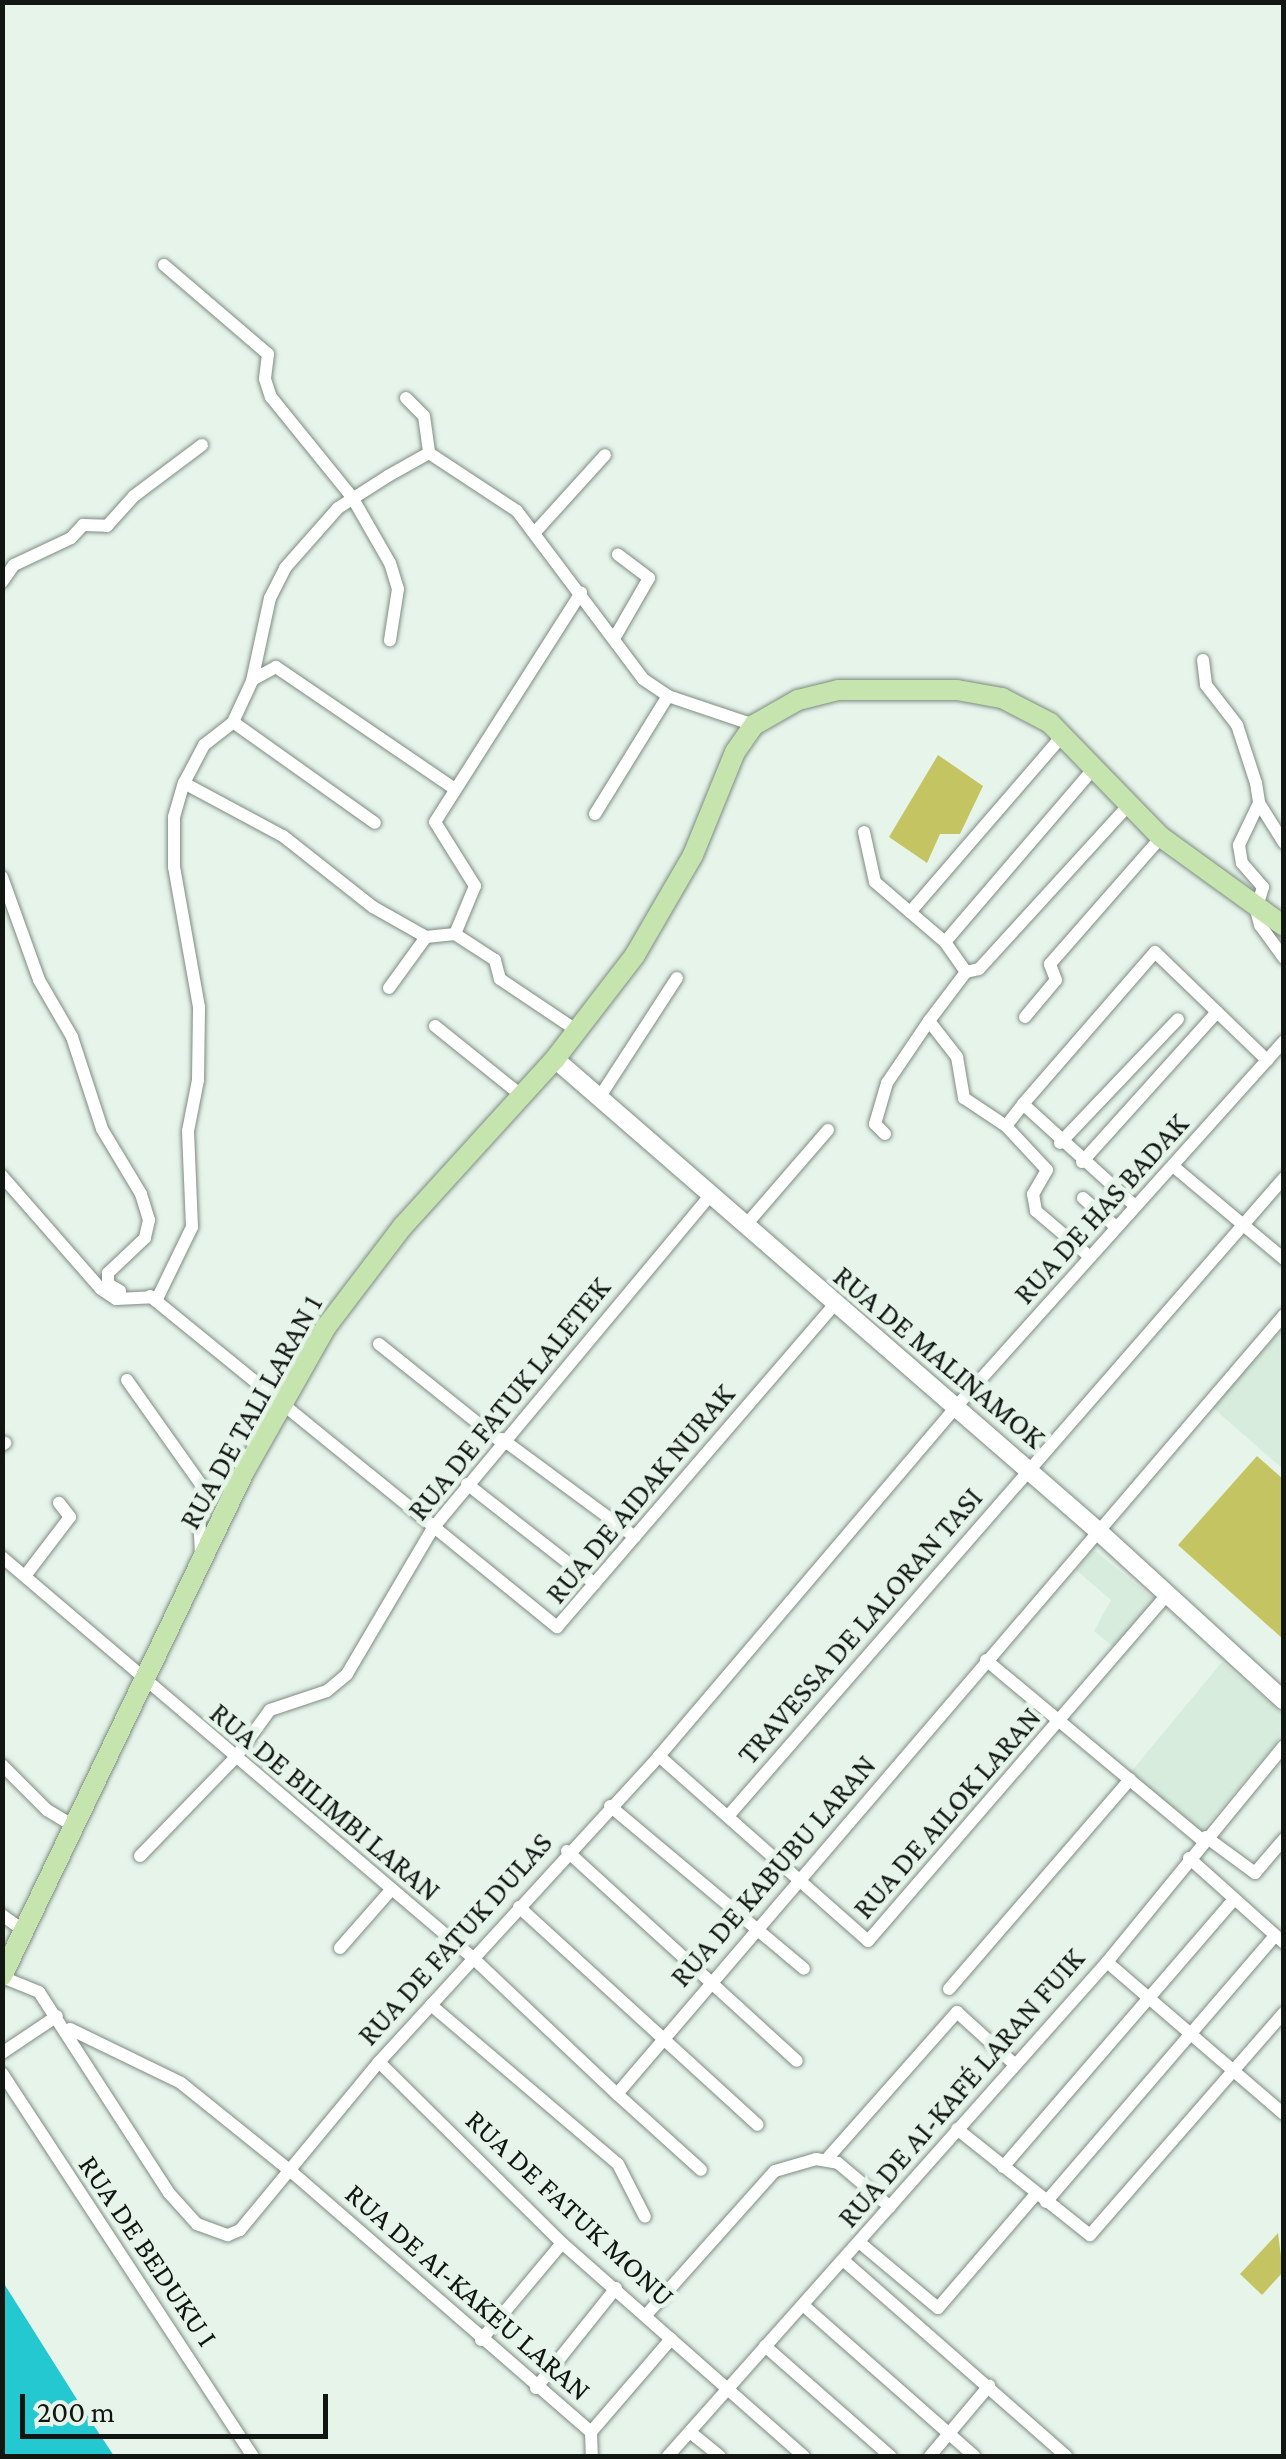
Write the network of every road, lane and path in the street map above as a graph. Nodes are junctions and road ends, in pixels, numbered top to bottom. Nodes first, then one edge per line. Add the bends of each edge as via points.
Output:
1 (164, 265) dead end
2 (406, 398) dead end
3 (202, 446) dead end
4 (429, 454) junction
5 (605, 455) dead end
6 (352, 497) junction
7 (538, 530) junction
8 (618, 555) dead end
9 (2, 582) edge
10 (580, 592) junction
11 (615, 637) junction
12 (390, 640) dead end
13 (1202, 660) dead end
14 (252, 681) junction
15 (668, 696) junction
16 (233, 722) junction
17 (754, 725) junction
18 (1063, 735) junction
19 (1094, 768) junction
20 (184, 784) junction
21 (452, 787) junction
22 (1259, 804) junction
23 (1129, 805) junction
24 (595, 814) dead end
25 (375, 823) dead end
26 (864, 832) dead end
27 (1161, 838) junction
28 (1284, 843) edge
29 (2, 878) edge
30 (1256, 910) junction
31 (910, 912) junction
32 (1284, 926) edge
33 (456, 934) junction
34 (426, 937) junction
35 (946, 942) junction
36 (1284, 958) edge
37 (966, 972) junction
38 (677, 978) dead end
39 (389, 988) dead end
40 (1217, 1012) junction
41 (1024, 1017) dead end
42 (1178, 1019) dead end
43 (929, 1021) junction
44 (435, 1026) dead end
45 (576, 1030) junction
46 (1284, 1041) edge
47 (555, 1059) junction
48 (1268, 1060) junction
49 (522, 1096) junction
50 (599, 1098) junction
51 (1024, 1104) junction
52 (1006, 1126) junction
53 (828, 1130) dead end
54 (886, 1134) dead end
55 (1060, 1143) junction
56 (1082, 1162) junction
57 (1173, 1166) junction
58 (2, 1176) edge
59 (1284, 1178) edge
60 (710, 1195) junction
61 (1083, 1198) dead end
62 (1135, 1206) junction
63 (1242, 1225) junction
64 (745, 1226) junction
65 (1116, 1227) junction
66 (1090, 1257) junction
67 (1284, 1259) edge
68 (158, 1297) junction
69 (834, 1305) junction
70 (1284, 1316) edge
71 (379, 1344) dead end
72 (126, 1380) dead end
73 (282, 1404) junction
74 (954, 1409) junction
75 (501, 1440) junction
76 (1028, 1468) junction
77 (467, 1484) junction
78 (59, 1503) dead end
79 (433, 1528) junction
80 (1097, 1530) junction
81 (635, 1537) junction
82 (2, 1557) edge
83 (202, 1563) junction
84 (26, 1576) junction
85 (595, 1584) junction
86 (1166, 1596) junction
87 (986, 1660) junction
88 (146, 1681) junction
89 (1284, 1701) edge
90 (1062, 1720) junction
91 (1284, 1746) edge
92 (659, 1756) junction
93 (234, 1758) junction
94 (2, 1765) edge
95 (1130, 1780) junction
96 (610, 1806) junction
97 (730, 1815) junction
98 (75, 1827) junction
99 (1205, 1839) junction
100 (1284, 1839) edge
101 (567, 1851) junction
102 (140, 1856) dead end
103 (1189, 1858) junction
104 (798, 1877) junction
105 (391, 1890) junction
106 (1234, 1899) junction
107 (519, 1907) junction
108 (2, 1915) edge
109 (755, 1929) junction
110 (24, 1931) junction
111 (1279, 1940) edge
112 (340, 1948) dead end
113 (473, 1958) junction
114 (1106, 1962) junction
115 (804, 1969) dead end
116 (2, 1976) edge
117 (707, 1983) junction
118 (949, 1990) dead end
119 (1151, 1998) junction
120 (431, 2005) junction
121 (1284, 2013) edge
122 (60, 2021) junction
123 (1193, 2036) junction
124 (661, 2038) junction
125 (2, 2053) edge
126 (797, 2061) dead end
127 (378, 2062) junction
128 (1014, 2063) junction
129 (1233, 2071) junction
130 (2, 2073) edge
131 (618, 2094) junction
132 (1282, 2108) edge
133 (758, 2125) dead end
134 (957, 2129) junction
135 (826, 2160) junction
136 (1003, 2167) junction
137 (701, 2170) dead end
138 (294, 2173) junction
139 (1041, 2198) junction
140 (890, 2207) junction
141 (645, 2216) dead end
142 (859, 2242) junction
143 (562, 2243) junction
144 (843, 2260) junction
145 (616, 2288) junction
146 (803, 2305) junction
147 (647, 2314) junction
148 (671, 2338) junction
149 (481, 2340) junction
150 (766, 2346) junction
151 (989, 2386) junction
152 (536, 2388) junction
153 (729, 2388) junction
154 (591, 2432) junction
155 (690, 2432) junction
156 (949, 2434) junction
157 (254, 2456) edge
158 (592, 2456) edge
159 (668, 2456) edge
160 (720, 2456) edge
161 (804, 2456) edge
162 (890, 2456) edge
163 (930, 2456) edge
164 (974, 2456) edge
165 (1066, 2456) edge

1 - 6 street via 268,354 264,379 271,397
2 - 4 street via 424,416
3 - 9 street via 134,496 106,526 82,525 71,538 14,565
4 - 6 street
4 - 7 street
5 - 7 street
6 - 12 street via 398,590
6 - 14 street via 285,568 270,598
7 - 10 street
8 - 11 street via 649,578
10 - 11 street
10 - 21 street
11 - 15 street via 643,679
13 - 22 street via 1206,685 1241,734
14 - 16 street
14 - 21 street via 276,668
15 - 17 street
15 - 24 street
16 - 20 street via 204,745
16 - 25 street
17 - 18 main road via 798,700 838,690 957,690 1002,698
17 - 45 main road, RUA DE TALI LARAN 1 via 675,888
18 - 19 main road
18 - 31 street
19 - 23 main road
19 - 35 street
20 - 34 street via 283,836 373,907
20 - 68 street via 174,816 174,867 199,1007 198,1080 188,1130 192,1227
21 - 33 street via 435,822 475,886
22 - 28 street
22 - 30 street via 1239,845 1242,863 1264,886
23 - 27 main road
23 - 37 street via 979,969
26 - 31 street via 875,882
27 - 30 main road
27 - 41 street via 1050,964 1056,980
29 - 68 street via 39,980 72,1037 102,1129 149,1220 145,1238 108,1272 108,1284
30 - 32 main road
30 - 36 street
31 - 35 street
33 - 34 street
33 - 45 street via 495,960 500,979
34 - 39 street
35 - 37 street
37 - 43 street
38 - 50 street
40 - 48 street
40 - 51 street via 1155,952
40 - 56 street
42 - 55 street
43 - 52 street via 957,1058 964,1098
43 - 54 street via 887,1083 874,1124
44 - 49 street
45 - 47 main road, RUA DE TALI LARAN 1
46 - 48 street, RUA DE HAS BADAK
47 - 49 main road, RUA DE TALI LARAN 1
47 - 50 street, RUA DE MALINAMOK
48 - 57 street, RUA DE HAS BADAK
49 - 73 main road, RUA DE TALI LARAN 1 via 403,1226 326,1327
50 - 60 street, RUA DE MALINAMOK
51 - 52 street
51 - 55 street
52 - 66 street via 1047,1170 1033,1194 1036,1211
53 - 64 street
55 - 56 street
56 - 62 street
57 - 62 street, RUA DE HAS BADAK
57 - 63 street
58 - 68 street via 101,1289 116,1299
59 - 63 street, TRAVESSA DE LALORAN TASI
60 - 64 street, RUA DE MALINAMOK
60 - 75 street, RUA DE FATUK LALETEK
61 - 65 street
62 - 65 street, RUA DE HAS BADAK
63 - 67 street
63 - 76 street, TRAVESSA DE LALORAN TASI
64 - 69 street, RUA DE MALINAMOK
65 - 66 street, RUA DE HAS BADAK
66 - 74 street, RUA DE HAS BADAK
68 - 73 street, RUA DE AIDAK NURAK
69 - 74 street, RUA DE MALINAMOK
69 - 81 street, RUA DE AIDAK NURAK
70 - 80 street, RUA DE KABUBU LARAN
71 - 75 street
72 - 83 street via 207,1493 198,1534
73 - 79 street, RUA DE AIDAK NURAK
73 - 83 main road, RUA DE TALI LARAN 1
74 - 76 street, RUA DE MALINAMOK
74 - 92 street, RUA DE FATUK DULAS
75 - 77 street, RUA DE FATUK LALETEK
75 - 81 street
76 - 80 street, RUA DE MALINAMOK
76 - 97 street, TRAVESSA DE LALORAN TASI
77 - 79 street, RUA DE FATUK LALETEK
77 - 85 street
78 - 84 street via 70,1517
79 - 85 street, RUA DE AIDAK NURAK via 556,1627
79 - 93 street, RUA DE FATUK LALETEK via 347,1674 328,1691 270,1710
80 - 86 street, RUA DE MALINAMOK
80 - 87 street, RUA DE KABUBU LARAN
81 - 85 street, RUA DE AIDAK NURAK
82 - 84 street, RUA DE BILIMBI LARAN
83 - 88 main road, RUA DE TALI LARAN 1
84 - 88 street, RUA DE BILIMBI LARAN
86 - 89 street, RUA DE MALINAMOK
86 - 90 street, RUA DE AILOK LARAN
87 - 90 street
87 - 104 street, RUA DE KABUBU LARAN
88 - 93 street, RUA DE BILIMBI LARAN
88 - 98 main road, RUA DE TALI LARAN 1
90 - 95 street
90 - 104 street, RUA DE AILOK LARAN via 868,1942
91 - 99 street, RUA DE AI-KAFÉ LARAN FUIK
92 - 96 street, RUA DE FATUK DULAS
92 - 97 street, RUA DE AILOK LARAN
93 - 102 street, RUA DE FATUK LALETEK
93 - 105 street, RUA DE BILIMBI LARAN
94 - 98 street
95 - 99 street
95 - 118 street
96 - 101 street, RUA DE FATUK DULAS
96 - 109 street
97 - 104 street, RUA DE AILOK LARAN
98 - 110 main road, RUA DE TALI LARAN 1
99 - 100 street via 1255,1873
99 - 103 street, RUA DE AI-KAFÉ LARAN FUIK
101 - 107 street, RUA DE FATUK DULAS
101 - 117 street
103 - 106 street
103 - 114 street, RUA DE AI-KAFÉ LARAN FUIK
104 - 109 street, RUA DE KABUBU LARAN
105 - 112 street
105 - 113 street, RUA DE BILIMBI LARAN
106 - 111 street
106 - 119 street
107 - 113 street, RUA DE FATUK DULAS
107 - 124 street
108 - 110 street
109 - 115 street
109 - 117 street, RUA DE KABUBU LARAN
110 - 116 main road, RUA DE TALI LARAN 1
111 - 123 street
113 - 120 street, RUA DE FATUK DULAS
113 - 131 street
114 - 119 street
114 - 128 street, RUA DE AI-KAFÉ LARAN FUIK
116 - 122 street, RUA DE FATUK DULAS via 39,1992
117 - 124 street, RUA DE KABUBU LARAN
117 - 126 street
119 - 123 street
119 - 136 street
120 - 127 street, RUA DE FATUK DULAS
120 - 141 street via 618,2164
121 - 129 street
122 - 125 street
122 - 138 street, RUA DE AI-KAKEU LARAN via 181,2084
122 - 138 street, RUA DE FATUK DULAS via 196,2224 228,2235 240,2230
123 - 129 street
123 - 139 street
124 - 131 street, RUA DE KABUBU LARAN
124 - 133 street
127 - 138 street, RUA DE FATUK DULAS
127 - 143 street, RUA DE FATUK MONU
128 - 134 street, RUA DE AI-KAFÉ LARAN FUIK
128 - 135 street via 957,2012
129 - 132 street
129 - 139 street via 1090,2235
130 - 157 street, RUA DE BEDUKU I
131 - 137 street
134 - 136 street
134 - 140 street, RUA DE AI-KAFÉ LARAN FUIK
135 - 140 street
135 - 147 street via 794,2164 762,2179
136 - 139 street
138 - 149 street, RUA DE AI-KAKEU LARAN
139 - 142 street via 938,2308
140 - 142 street, RUA DE AI-KAFÉ LARAN FUIK
142 - 144 street, RUA DE AI-KAFÉ LARAN FUIK
143 - 145 street, RUA DE FATUK MONU
143 - 149 street
144 - 146 street, RUA DE AI-KAFÉ LARAN FUIK
144 - 151 street
145 - 147 street, RUA DE FATUK MONU
145 - 152 street
146 - 150 street, RUA DE AI-KAFÉ LARAN FUIK
146 - 156 street
147 - 148 street, RUA DE FATUK MONU
148 - 153 street, RUA DE FATUK MONU
148 - 154 street
149 - 152 street, RUA DE AI-KAKEU LARAN
150 - 153 street, RUA DE AI-KAFÉ LARAN FUIK
150 - 162 street
151 - 156 street
151 - 165 street
152 - 154 street, RUA DE AI-KAKEU LARAN
153 - 155 street, RUA DE AI-KAFÉ LARAN FUIK
153 - 161 street, RUA DE FATUK MONU
154 - 158 street, RUA DE AI-KAKEU LARAN
155 - 159 street, RUA DE AI-KAFÉ LARAN FUIK
155 - 160 street
156 - 163 street
156 - 164 street

